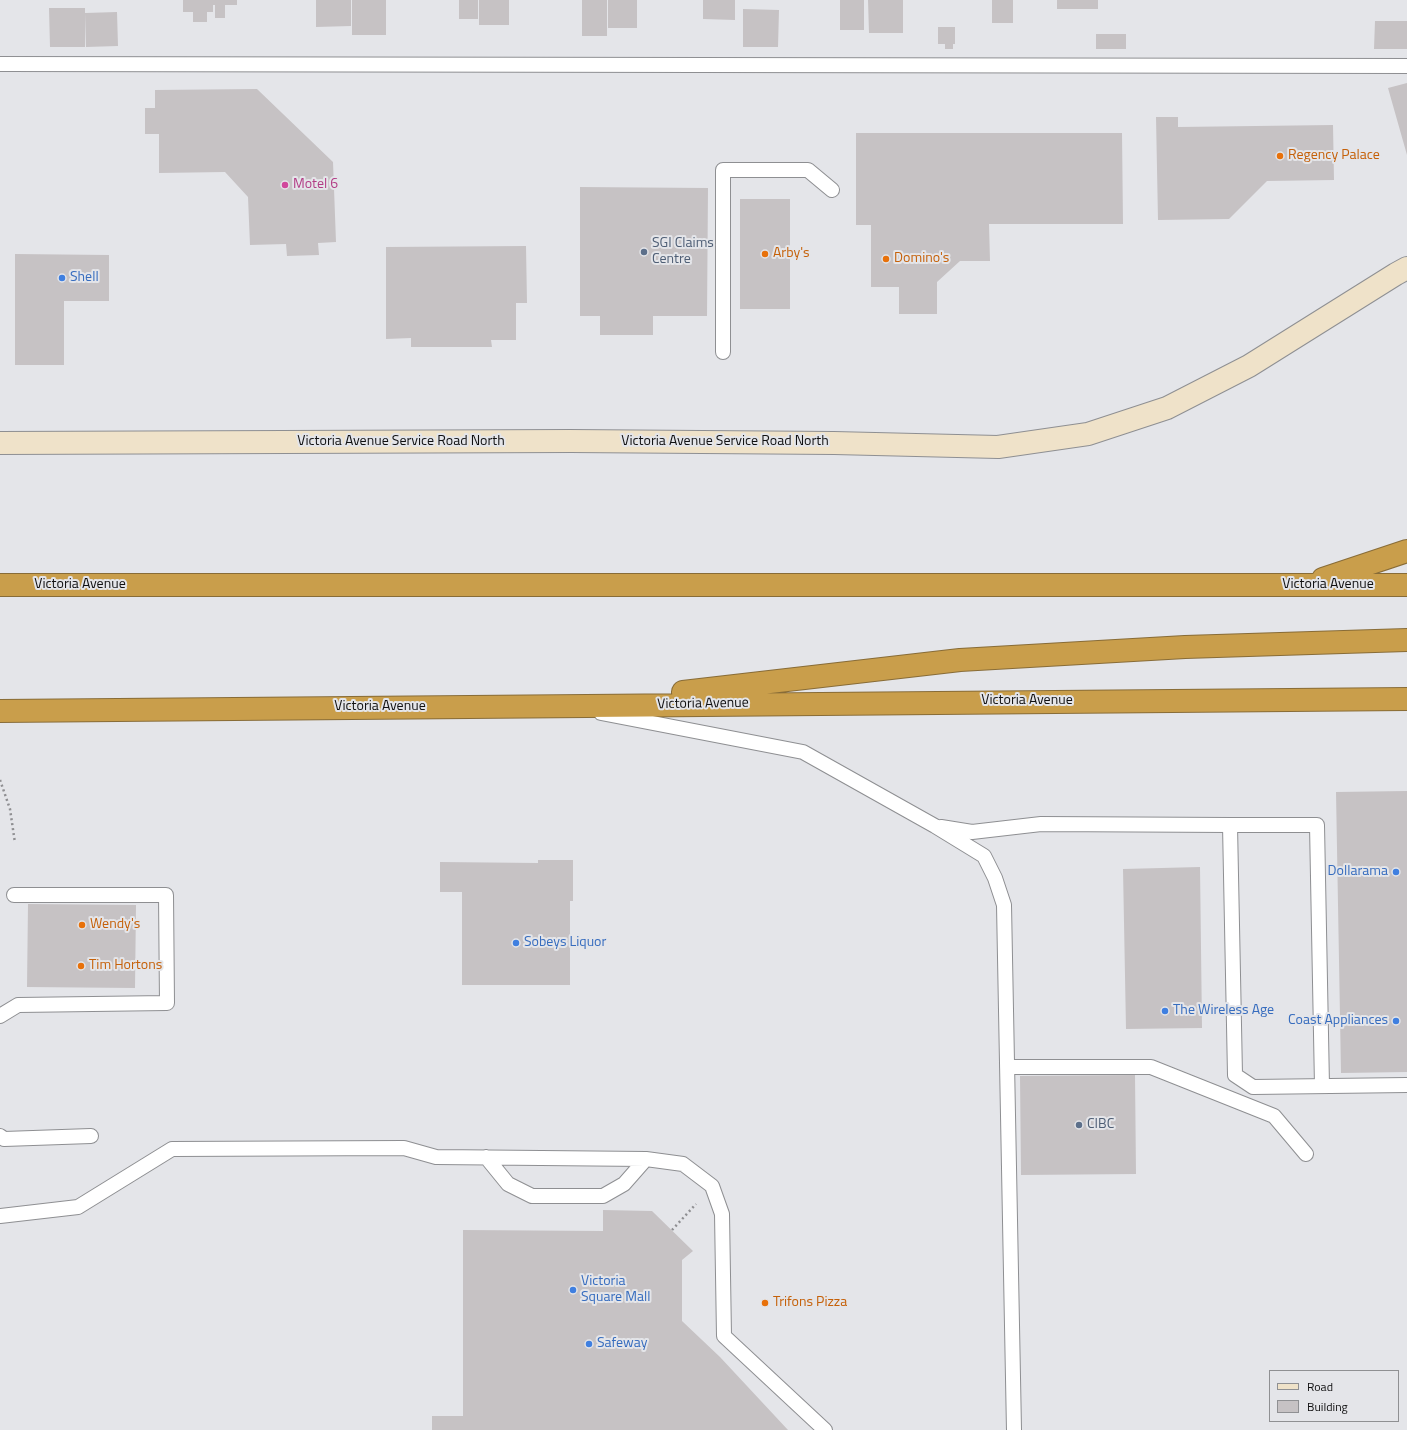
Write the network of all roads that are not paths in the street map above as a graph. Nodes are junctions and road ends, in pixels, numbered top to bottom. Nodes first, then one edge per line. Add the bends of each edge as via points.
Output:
1 (0, 64) edge
2 (1407, 66) edge
3 (832, 190) dead end
4 (1407, 268) edge
5 (723, 352) dead end
6 (0, 443) edge
7 (1407, 551) edge
8 (0, 585) edge
9 (1304, 585) junction
10 (1407, 585) edge
11 (1407, 640) edge
12 (1407, 698) edge
13 (563, 706) junction
14 (0, 711) edge
15 (1230, 825) junction
16 (935, 826) junction
17 (14, 895) dead end
18 (0, 1016) edge
19 (1007, 1067) junction
20 (1407, 1085) edge
21 (1322, 1086) junction
22 (0, 1136) edge
23 (91, 1136) dead end
24 (1306, 1154) dead end
25 (486, 1157) junction
26 (646, 1159) junction
27 (0, 1216) edge
28 (825, 1430) edge
29 (1014, 1430) edge

1 - 2 lane
3 - 5 lane via 808,170 723,170
4 - 6 street, Victoria Avenue Service Road North via 1249,366 1167,408 1088,434 998,447 570,441
7 - 9 highway
8 - 9 highway, Victoria Avenue
9 - 10 highway, Victoria Avenue
11 - 13 highway via 1185,647 960,660
12 - 13 highway, Victoria Avenue
13 - 14 highway, Victoria Avenue
13 - 16 lane via 803,752
15 - 16 lane via 1042,824 972,832
15 - 21 lane via 1235,1075 1253,1087
15 - 21 lane via 1317,825
16 - 19 lane via 984,856 1004,905
17 - 18 lane via 166,895 167,1002 18,1005
19 - 24 lane via 1151,1067 1274,1116
19 - 29 lane
20 - 21 lane
22 - 23 lane via 4,1139
25 - 26 lane
25 - 26 lane via 508,1184 532,1196 603,1196 624,1184
25 - 27 lane via 436,1157 404,1148 172,1149 78,1207
26 - 28 lane via 683,1164 712,1186 722,1214 724,1336

